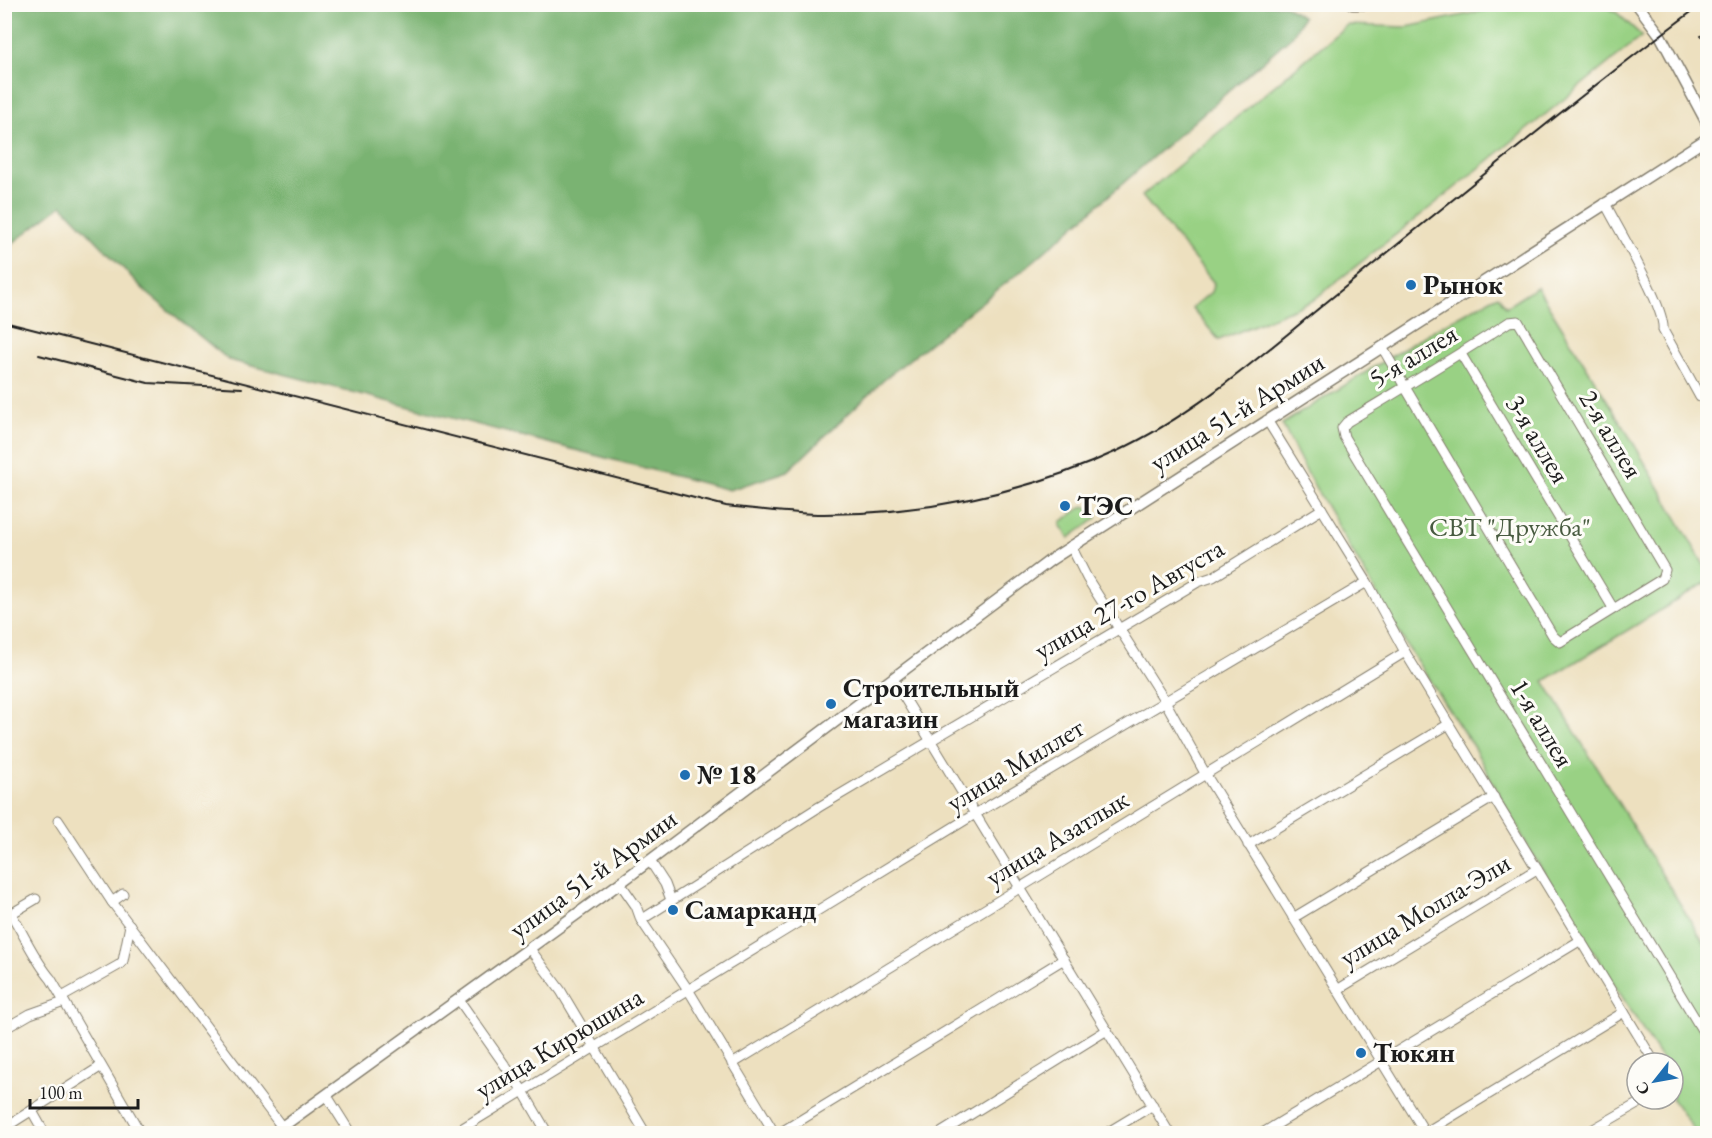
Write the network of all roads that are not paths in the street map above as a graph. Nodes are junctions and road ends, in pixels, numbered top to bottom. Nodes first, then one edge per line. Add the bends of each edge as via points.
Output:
1 (1352, 4) edge
2 (1379, 4) edge
3 (1637, 4) edge
4 (1707, 125) edge
5 (1707, 138) edge
6 (1605, 203) junction
7 (1509, 322) joint
8 (1382, 347) junction
9 (1461, 354) junction
10 (1406, 387) junction
11 (1700, 397) dead end
12 (1267, 420) junction
13 (1342, 428) joint
14 (1322, 509) junction
15 (1071, 546) junction
16 (1367, 582) junction
17 (1613, 609) junction
18 (1121, 629) junction
19 (1405, 652) junction
20 (893, 679) junction
21 (1166, 701) junction
22 (1449, 724) junction
23 (931, 741) junction
24 (1206, 775) junction
25 (1494, 797) junction
26 (975, 814) junction
27 (58, 820) dead end
28 (1248, 845) junction
29 (650, 861) junction
30 (1537, 869) junction
31 (620, 883) junction
32 (1019, 886) junction
33 (123, 894) dead end
34 (36, 899) dead end
35 (671, 900) junction
36 (112, 902) junction
37 (8, 916) edge
38 (1293, 918) junction
39 (641, 920) junction
40 (130, 925) junction
41 (1581, 940) junction
42 (530, 950) junction
43 (1064, 959) junction
44 (1337, 990) junction
45 (689, 991) junction
46 (63, 1000) junction
47 (459, 1000) junction
48 (1624, 1012) junction
49 (4, 1029) edge
50 (1107, 1030) junction
51 (1707, 1040) edge
52 (594, 1047) junction
53 (1648, 1051) edge
54 (1380, 1060) junction
55 (732, 1064) junction
56 (100, 1068) junction
57 (523, 1091) junction
58 (327, 1096) junction
59 (1153, 1105) junction
60 (1625, 1111) edge
61 (32, 1112) junction
62 (282, 1127) junction
63 (4, 1128) edge
64 (1425, 1133) edge
65 (45, 1134) edge
66 (141, 1134) edge
67 (272, 1134) edge
68 (351, 1134) edge
69 (453, 1134) edge
70 (548, 1134) edge
71 (646, 1134) edge
72 (777, 1134) edge
73 (939, 1134) edge
74 (1105, 1134) edge
75 (1170, 1134) edge
76 (1261, 1134) edge
77 (1585, 1134) edge

1 - 2 main road
3 - 4 main road via 1660,35
5 - 6 main road, улица 51-й Армии
6 - 8 main road, улица 51-й Армии
6 - 11 street via 1654,299 1663,330
7 - 9 street, 5-я аллея
7 - 17 street, 2-я аллея via 1518,321 1665,570 1662,579
8 - 10 street
8 - 12 main road, улица 51-й Армии
9 - 10 street, 5-я аллея
9 - 17 street, 3-я аллея
10 - 13 street, 5-я аллея
10 - 17 street via 1553,636 1560,642
12 - 14 street
12 - 15 main road, улица 51-й Армии
13 - 51 street, 1-я аллея
14 - 16 street
14 - 18 street, улица 27-го Августа
15 - 18 street
15 - 20 main road, улица 51-й Армии
16 - 19 street
16 - 21 street, улица Миллет
18 - 21 street
18 - 23 street, улица 27-го Августа
19 - 22 street
19 - 24 street, улица Азатлык
20 - 23 street
20 - 29 main road, улица 51-й Армии
21 - 24 street
21 - 26 street, улица Миллет
22 - 25 street
22 - 28 street
23 - 26 street
23 - 35 street, улица 27-го Августа
24 - 28 street
24 - 32 street, улица Азатлык
25 - 30 street
25 - 38 street
26 - 32 street
26 - 45 street, улица Миллет
27 - 36 street
28 - 38 street
29 - 31 main road, улица 51-й Армии
29 - 35 street
30 - 41 street
30 - 44 street, улица Молла-Эли
31 - 39 street
31 - 42 main road, улица 51-й Армии
32 - 43 street
32 - 55 street, улица Азатлык
33 - 36 street
34 - 37 street
35 - 39 street, улица 27-го Августа
36 - 40 street
37 - 46 street via 28,941 36,962
38 - 44 street
39 - 45 street
40 - 46 street via 123,961
40 - 62 street
41 - 48 street
41 - 54 street
42 - 47 main road, улица 51-й Армии
42 - 52 street via 561,991
43 - 50 street
43 - 72 street
44 - 54 street
45 - 52 street, улица Кирюшина
45 - 55 street
46 - 49 street
46 - 56 street
47 - 57 street
47 - 58 main road, улица 51-й Армии
48 - 53 street
48 - 64 street
50 - 59 street
50 - 73 street
52 - 57 street, улица Кирюшина
52 - 71 street
54 - 64 street
54 - 76 street
55 - 72 street
56 - 61 street
56 - 66 street
57 - 69 street, улица Кирюшина
57 - 70 street
58 - 62 main road, улица 51-й Армии
58 - 68 street
59 - 74 street
59 - 75 street
60 - 77 street
61 - 63 street
61 - 65 street
62 - 67 main road, улица 51-й Армии

